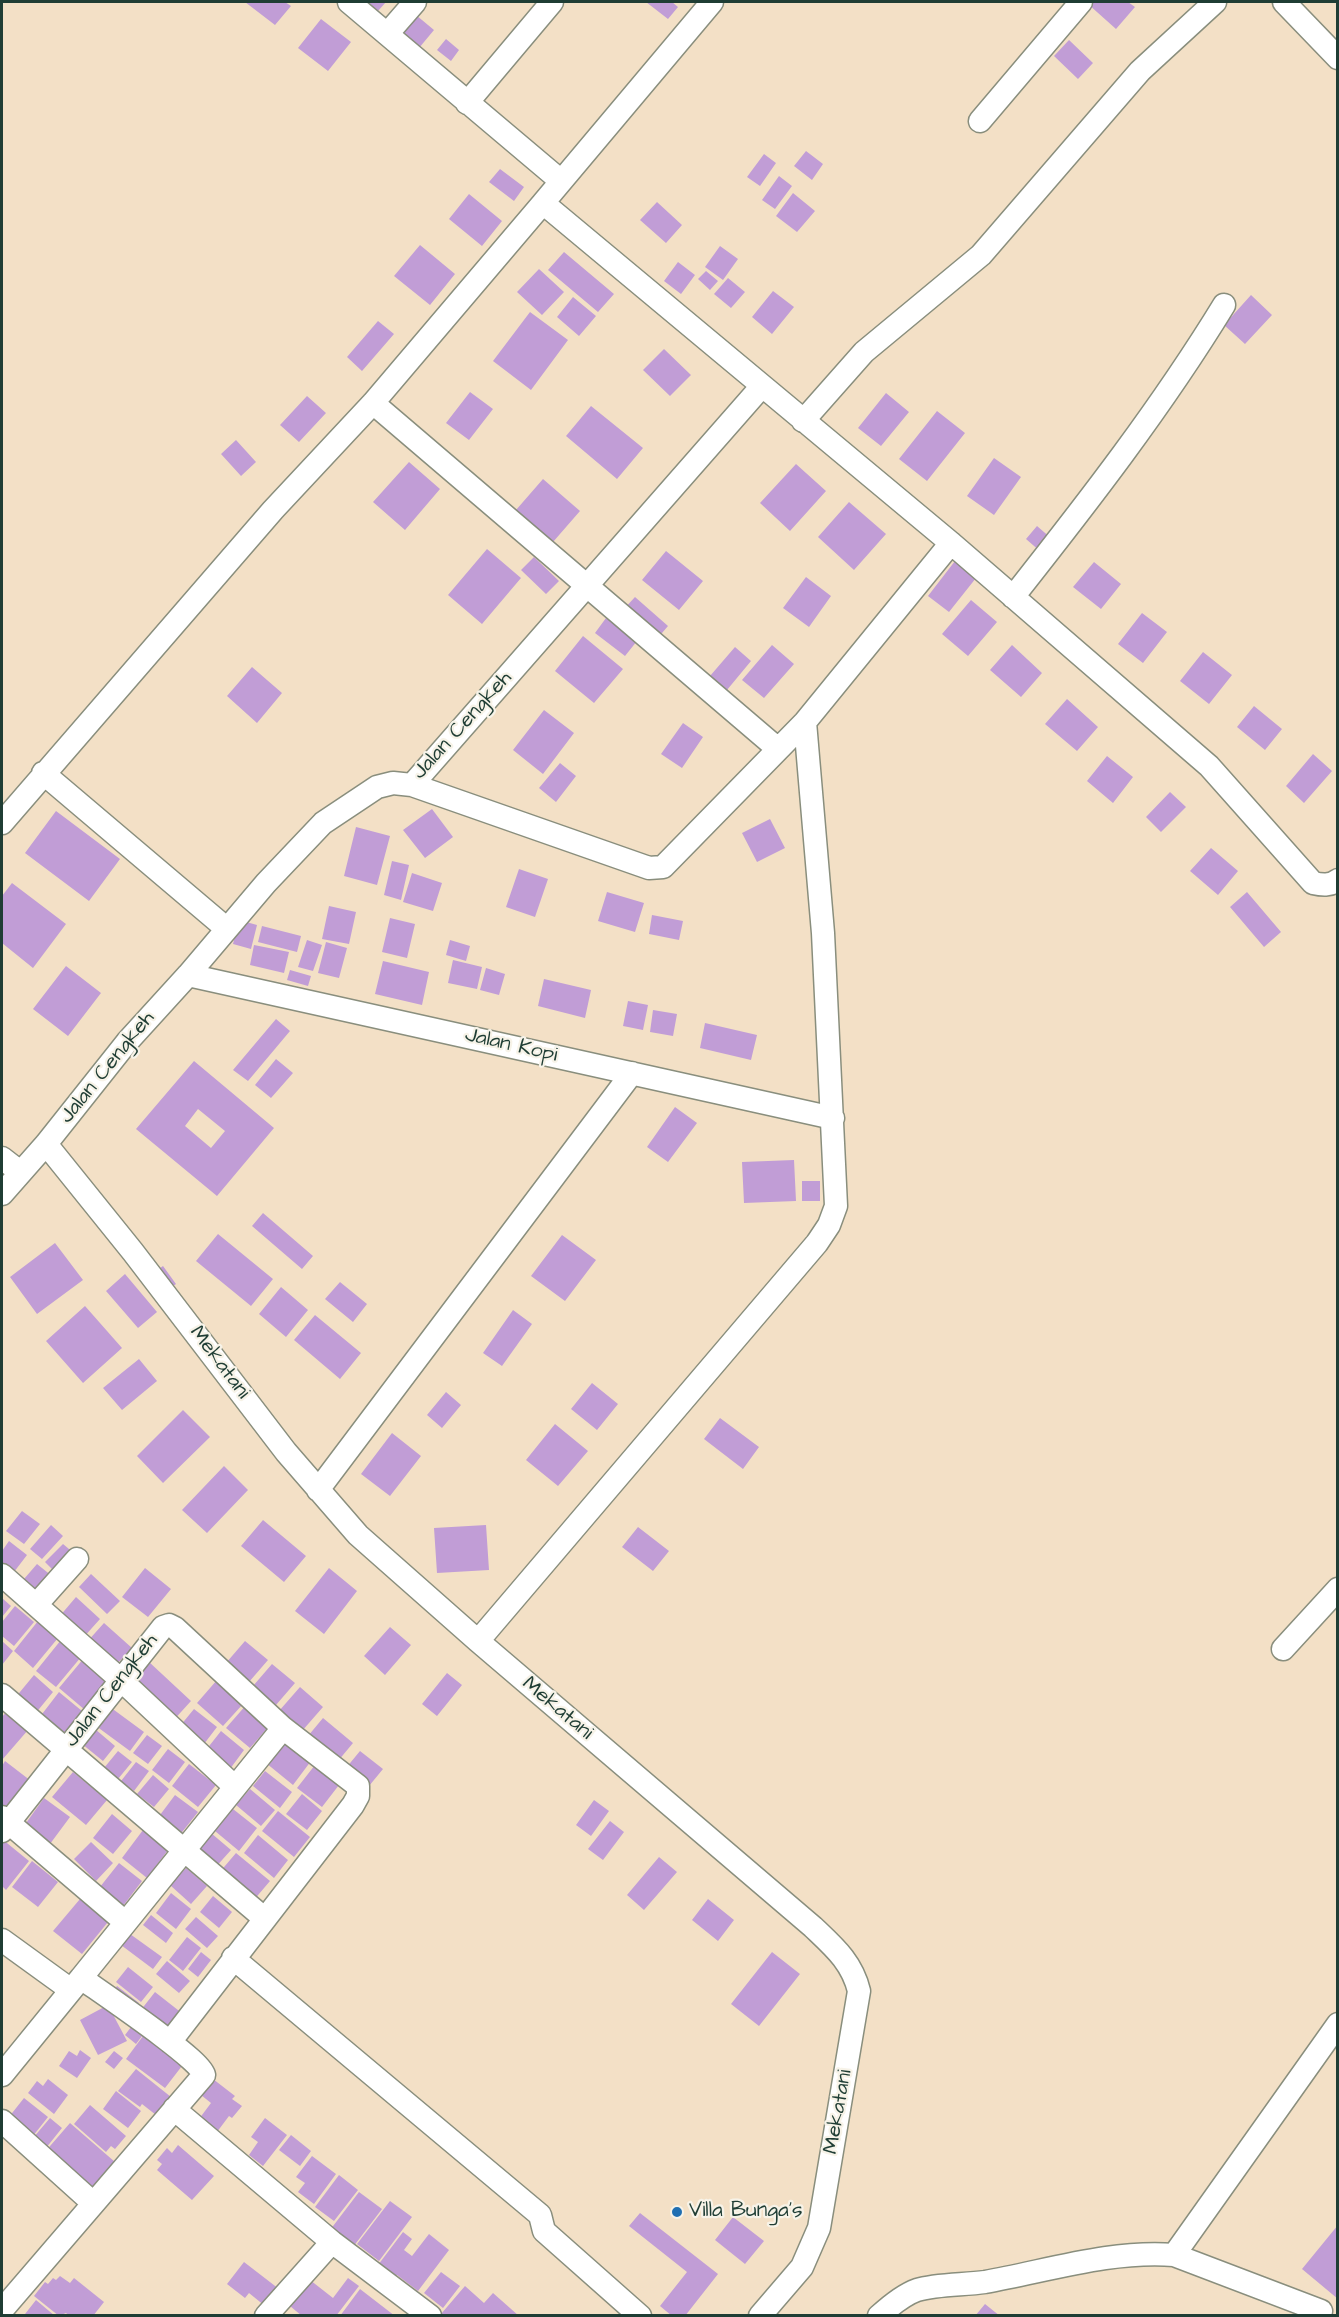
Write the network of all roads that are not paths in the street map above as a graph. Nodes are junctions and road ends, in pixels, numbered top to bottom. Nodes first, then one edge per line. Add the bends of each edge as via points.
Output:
1 (349, 2) edge
2 (415, 2) edge
3 (552, 2) edge
4 (712, 2) edge
5 (1081, 2) edge
6 (1215, 2) edge
7 (1284, 2) edge
8 (388, 33) junction
9 (1338, 58) edge
10 (467, 103) junction
11 (980, 121) dead end
12 (561, 181) junction
13 (543, 203) junction
14 (1224, 305) dead end
15 (762, 386) junction
16 (372, 403) junction
17 (803, 421) junction
18 (951, 543) junction
19 (587, 586) junction
20 (1013, 597) junction
21 (805, 722) junction
22 (778, 749) junction
23 (43, 773) junction
24 (412, 785) junction
25 (2, 824) edge
26 (1338, 880) edge
27 (227, 929) junction
28 (188, 975) junction
29 (632, 1073) junction
30 (833, 1118) junction
31 (46, 1144) junction
32 (2, 1158) edge
33 (20, 1172) junction
34 (2, 1194) edge
35 (318, 1490) junction
36 (76, 1559) dead end
37 (2, 1575) edge
38 (1338, 1589) edge
39 (36, 1605) junction
40 (478, 1641) junction
41 (1283, 1649) dead end
42 (122, 1680) junction
43 (2, 1695) edge
44 (283, 1728) junction
45 (66, 1749) junction
46 (235, 1787) junction
47 (4, 1823) edge
48 (184, 1850) junction
49 (265, 1919) junction
50 (125, 1922) junction
51 (2, 1940) edge
52 (233, 1958) junction
53 (76, 1984) junction
54 (1338, 2024) edge
55 (170, 2042) junction
56 (2, 2075) edge
57 (174, 2109) junction
58 (2, 2121) edge
59 (93, 2203) junction
60 (332, 2242) junction
61 (1174, 2255) junction
62 (2, 2310) edge
63 (1321, 2311) dead end
64 (266, 2316) edge
65 (430, 2316) edge
66 (640, 2316) edge
67 (760, 2316) edge
68 (879, 2316) edge

1 - 8 street
2 - 8 street
3 - 10 street
4 - 12 street
5 - 11 street
6 - 17 street via 1140,71 981,255 864,352
7 - 9 street
8 - 10 street
10 - 12 street
12 - 13 street
13 - 15 street
13 - 16 street
14 - 20 street via 1192,358 1111,473
15 - 17 street
15 - 19 street, Jalan Cengkeh
16 - 19 street
16 - 23 street
17 - 18 street
18 - 20 street
18 - 21 street
19 - 22 street
19 - 24 street, Jalan Cengkeh
20 - 26 street via 1209,766 1313,883 1333,884
21 - 22 street
21 - 30 street via 823,933
22 - 24 street via 663,867 656,868
23 - 25 street
23 - 27 street
24 - 27 street, Jalan Cengkeh via 393,783 377,787 323,823
27 - 28 street, Jalan Cengkeh
28 - 29 street, Jalan Kopi
28 - 31 street, Jalan Cengkeh
29 - 30 street, Jalan Kopi
29 - 35 street
30 - 40 street via 836,1206 823,1234
31 - 33 street, Jalan Cengkeh
31 - 35 street, Mekatani
32 - 33 street
33 - 34 street, Jalan Cengkeh
35 - 40 street, Mekatani via 358,1535
36 - 39 street
37 - 39 street
38 - 41 street
39 - 42 street
40 - 67 street, Mekatani via 813,1927 855,1974 859,1991 819,2229 802,2267
42 - 44 street, Jalan Cengkeh via 163,1627 169,1625
42 - 45 street, Jalan Cengkeh
42 - 46 street
43 - 45 street
44 - 46 street
44 - 49 street, Jalan Cengkeh via 358,1786 358,1796
45 - 47 street, Jalan Cengkeh
45 - 48 street
46 - 48 street
47 - 50 street
48 - 49 street
48 - 50 street
49 - 52 street
50 - 53 street
51 - 53 street
52 - 55 street
52 - 66 street via 540,2215 544,2231
53 - 55 street
53 - 56 street
54 - 61 street
55 - 57 street via 204,2071
57 - 59 street
57 - 60 street
58 - 59 street
59 - 62 street
60 - 64 street
60 - 65 street
61 - 63 street
61 - 68 street via 1084,2262 985,2282 917,2290 894,2302

